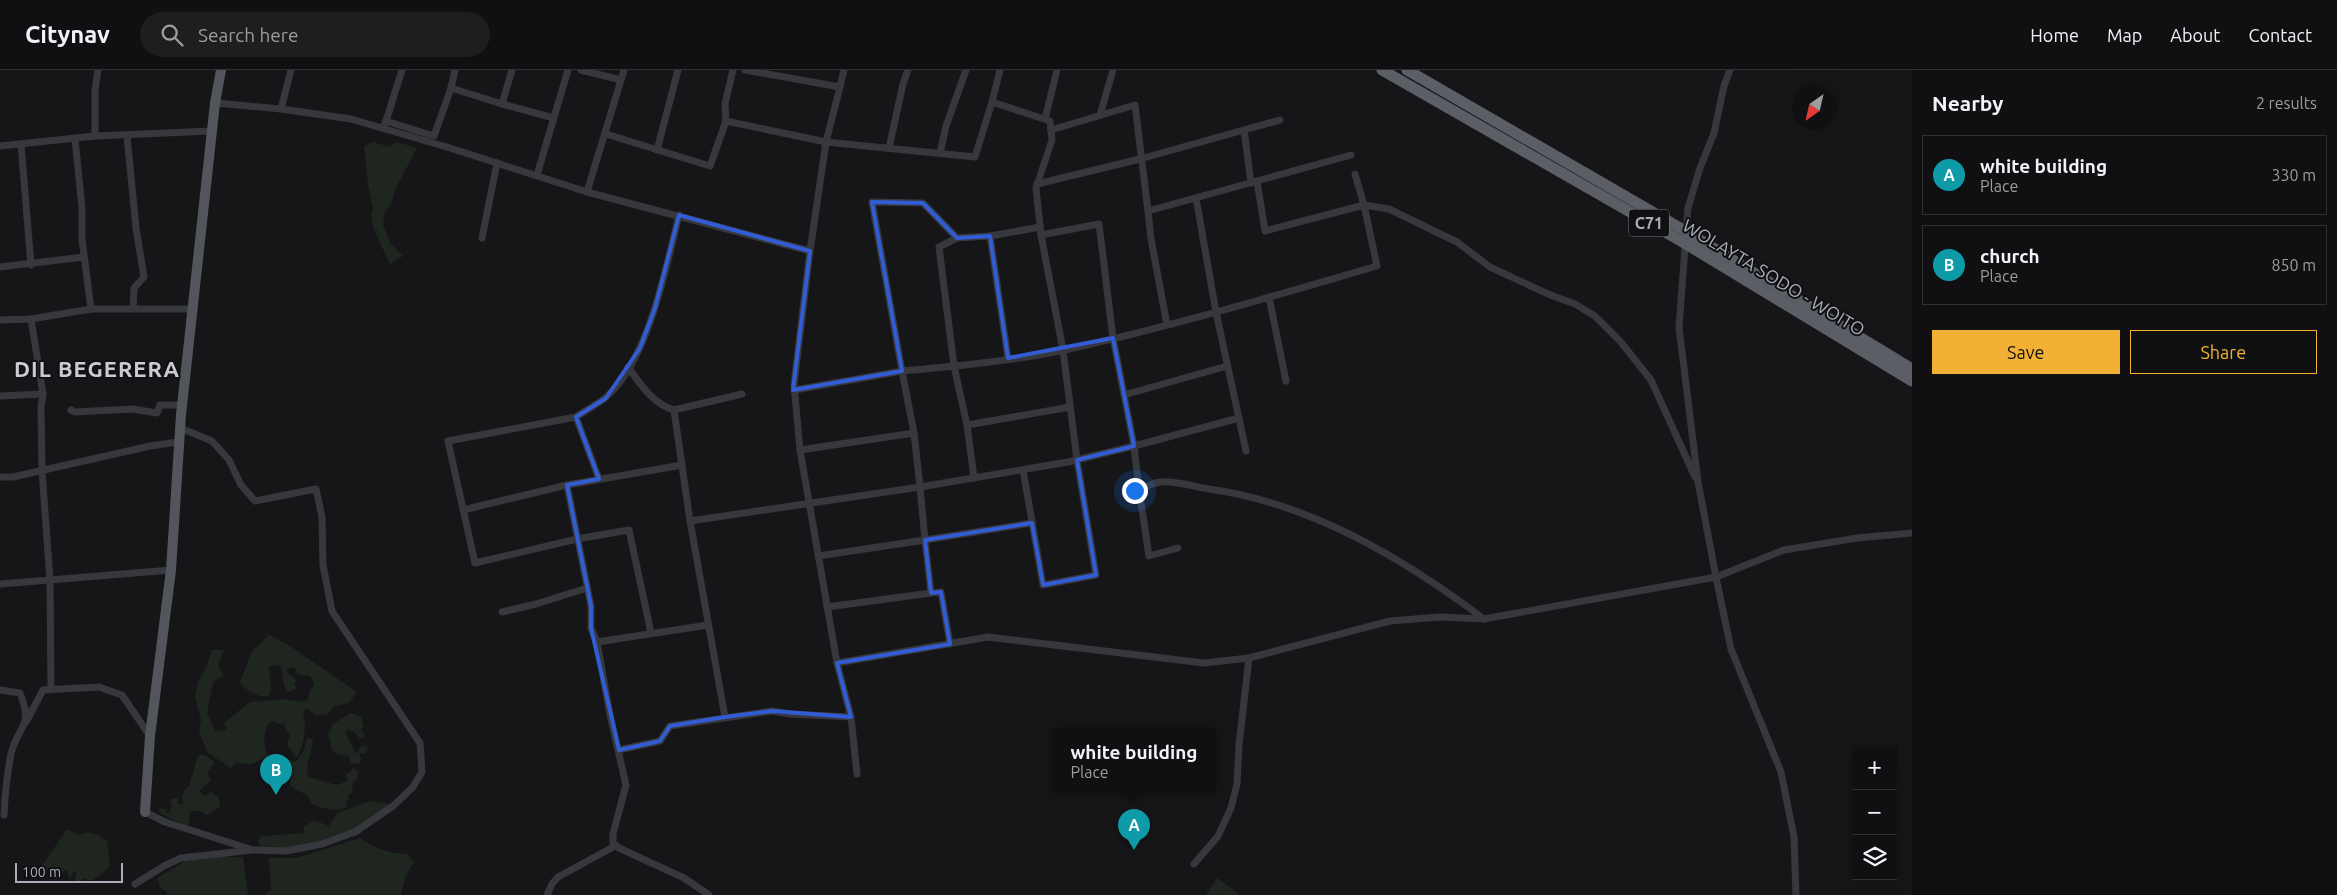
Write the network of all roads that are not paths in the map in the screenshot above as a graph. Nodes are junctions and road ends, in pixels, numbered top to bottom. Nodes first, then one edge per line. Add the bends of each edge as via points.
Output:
1 (98, 70) edge
2 (221, 70) edge
3 (291, 70) edge
4 (402, 70) edge
5 (455, 70) edge
6 (512, 70) edge
7 (568, 70) edge
8 (581, 70) edge
9 (624, 70) edge
10 (678, 70) edge
11 (733, 70) edge
12 (745, 70) edge
13 (844, 70) edge
14 (908, 70) edge
15 (966, 70) edge
16 (1000, 70) edge
17 (1057, 70) edge
18 (1113, 70) edge
19 (1382, 70) edge
20 (1407, 70) edge
21 (1730, 70) edge
22 (778, 73) edge
23 (621, 80) junction
24 (840, 87) junction
25 (451, 88) junction
26 (992, 102) junction
27 (214, 103) junction
28 (502, 104) junction
29 (281, 109) junction
30 (1100, 115) junction
31 (554, 118) junction
32 (1045, 119) junction
33 (1280, 120) dead end
34 (726, 121) junction
35 (384, 124) junction
36 (1051, 130) junction
37 (1244, 130) junction
38 (212, 131) junction
39 (606, 134) junction
40 (95, 136) junction
41 (127, 136) junction
42 (75, 139) junction
43 (826, 142) junction
44 (21, 144) junction
45 (0, 146) edge
46 (890, 148) junction
47 (656, 150) junction
48 (940, 154) junction
49 (1352, 155) dead end
50 (1140, 159) junction
51 (497, 163) junction
52 (1355, 174) dead end
53 (537, 175) junction
54 (1254, 182) junction
55 (1037, 184) junction
56 (587, 192) junction
57 (1196, 198) junction
58 (1364, 205) junction
59 (1148, 211) junction
60 (679, 215) junction
61 (1041, 231) junction
62 (1687, 232) junction
63 (990, 236) junction
64 (482, 238) dead end
65 (957, 238) junction
66 (1686, 244) junction
67 (810, 251) junction
68 (84, 257) junction
69 (31, 265) junction
70 (0, 267) edge
71 (1269, 297) junction
72 (133, 308) junction
73 (91, 309) junction
74 (194, 309) junction
75 (1216, 312) junction
76 (31, 319) junction
77 (0, 320) edge
78 (1167, 325) junction
79 (1112, 338) junction
80 (1063, 350) junction
81 (1008, 358) junction
82 (954, 366) junction
83 (1227, 366) junction
84 (628, 367) junction
85 (1912, 369) edge
86 (902, 371) junction
87 (1286, 381) dead end
88 (1912, 381) edge
89 (795, 390) junction
90 (43, 394) junction
91 (742, 394) dead end
92 (1124, 395) junction
93 (0, 396) edge
94 (182, 405) junction
95 (1070, 407) junction
96 (71, 410) dead end
97 (674, 410) junction
98 (576, 417) junction
99 (1238, 418) junction
100 (967, 425) junction
101 (180, 428) junction
102 (914, 433) junction
103 (178, 442) junction
104 (1134, 446) junction
105 (800, 450) junction
106 (1246, 451) dead end
107 (1076, 460) junction
108 (682, 466) junction
109 (1024, 470) junction
110 (42, 471) junction
111 (0, 477) edge
112 (974, 478) junction
113 (599, 479) junction
114 (1698, 482) junction
115 (567, 485) junction
116 (920, 487) junction
117 (1139, 489) junction
118 (809, 503) junction
119 (463, 510) junction
120 (690, 521) junction
121 (1032, 523) junction
122 (1912, 533) edge
123 (577, 539) junction
124 (925, 540) junction
125 (1178, 548) dead end
126 (818, 556) junction
127 (171, 570) junction
128 (1716, 577) junction
129 (50, 580) junction
130 (0, 584) edge
131 (587, 588) junction
132 (931, 593) junction
133 (827, 607) junction
134 (502, 612) dead end
135 (1484, 619) junction
136 (708, 625) junction
137 (651, 633) junction
138 (597, 642) junction
139 (950, 644) junction
140 (1250, 658) junction
141 (837, 664) junction
142 (0, 690) edge
143 (51, 690) junction
144 (725, 717) junction
145 (851, 717) junction
146 (26, 722) junction
147 (150, 736) junction
148 (619, 750) junction
149 (857, 774) dead end
150 (146, 812) joint
151 (4, 815) dead end
152 (615, 846) junction
153 (253, 850) junction
154 (1194, 864) dead end
155 (135, 884) dead end
156 (547, 895) edge
157 (709, 895) edge
158 (1796, 895) edge

1 - 40 street
2 - 27 main road
3 - 29 street
4 - 35 street
5 - 25 street
6 - 28 street
7 - 31 street
8 - 23 street
9 - 23 street
10 - 47 street
11 - 34 street via 725,104
12 - 22 street
13 - 24 street
14 - 46 street
15 - 48 street via 946,126
16 - 26 street
17 - 32 street
18 - 30 street
19 - 66 highway, WOLAYTA SODO - WOITO / C71
20 - 62 highway, WOLAYTA SODO - WOITO / C71
21 - 62 street via 1714,133 1688,208
22 - 24 street
23 - 39 street
24 - 43 street
25 - 28 street
25 - 35 street via 434,136
26 - 32 street
26 - 48 street via 975,157
27 - 29 street
27 - 38 main road
28 - 31 street
29 - 35 street
30 - 36 street
30 - 50 street via 1135,104
31 - 53 street
32 - 36 street via 1050,120
33 - 37 street
34 - 43 street
34 - 47 street via 710,166
35 - 51 street
36 - 55 street via 1052,140
37 - 50 street
37 - 54 street
38 - 41 street
38 - 74 main road
39 - 47 street
39 - 56 street
40 - 41 street
40 - 42 street
41 - 72 street via 144,277 134,288
42 - 44 street
42 - 68 street
43 - 46 street
43 - 67 street
44 - 45 street
44 - 69 street
46 - 48 street
49 - 54 street
50 - 55 street
50 - 59 street
51 - 53 street
51 - 64 street
52 - 58 street
53 - 56 street
54 - 57 street
54 - 58 street via 1265,232
55 - 61 street
56 - 60 street
57 - 59 street
57 - 75 street
58 - 71 street via 1377,266
58 - 114 street via 1389,209 1457,242 1490,267 1595,316 1651,380
59 - 78 street
60 - 67 street
60 - 84 street via 655,308 640,348
61 - 63 street
61 - 79 street via 1100,224
61 - 80 street
62 - 66 street
62 - 85 highway, WOLAYTA SODO - WOITO / C71
63 - 65 street
63 - 81 street
65 - 82 street via 938,247
65 - 86 street via 923,203 872,202
66 - 88 highway, WOLAYTA SODO - WOITO / C71
66 - 114 street via 1678,327
67 - 89 street
68 - 69 street
68 - 73 street
69 - 70 street
71 - 75 street
71 - 87 street
72 - 73 street
72 - 74 street
73 - 76 street
74 - 94 main road
75 - 78 street
75 - 83 street
76 - 77 street
76 - 90 street
78 - 79 street
79 - 80 street
79 - 92 street
80 - 81 street
80 - 95 street
81 - 82 street
82 - 86 street
82 - 100 street
83 - 92 street
83 - 99 street
84 - 97 street via 654,399
84 - 98 street via 606,398
86 - 89 street
86 - 102 street
89 - 105 street
90 - 93 street
90 - 110 street via 40,407
91 - 97 street
92 - 104 street
94 - 96 street via 160,405 157,413 132,409
94 - 101 main road
95 - 100 street
95 - 107 street
97 - 108 street
98 - 113 street
98 - 119 street via 448,441
99 - 104 street
99 - 106 street
100 - 112 street
101 - 103 main road
101 - 153 street via 212,441 229,460 241,485 255,501 316,489 322,518 323,565 332,612 420,743 422,753 422,772 414,787 355,832 322,844 295,849
102 - 105 street
102 - 116 street
103 - 110 street
103 - 127 main road
104 - 107 street
104 - 117 street
105 - 118 street
107 - 109 street
107 - 121 street via 1096,576 1043,585
108 - 113 street
108 - 120 street
109 - 112 street
109 - 121 street
110 - 111 street via 13,478
110 - 129 street
112 - 116 street
113 - 115 street
114 - 128 street
115 - 119 street
115 - 123 street
116 - 118 street
116 - 124 street
117 - 125 street via 1149,556
117 - 135 street via 1162,482 1171,483 1245,494 1299,512 1387,554
118 - 120 street
118 - 126 street
119 - 123 street via 475,563
120 - 136 street
121 - 124 street
122 - 128 street via 1784,550
123 - 131 street
123 - 137 street via 629,530
124 - 126 street
124 - 132 street
126 - 133 street
127 - 129 street
127 - 147 main road
128 - 135 street
128 - 158 street via 1731,649 1781,772 1794,838
129 - 130 street
129 - 143 street
131 - 134 street
131 - 138 street via 591,628
132 - 133 street
132 - 139 street via 941,592
133 - 141 street
135 - 140 street via 1440,617 1390,621
136 - 137 street
136 - 144 street
137 - 138 street
138 - 148 street
139 - 140 street via 988,637 1204,663
139 - 141 street
140 - 154 street via 1233,800 1218,836
141 - 145 street
142 - 146 street via 20,693 26,708
143 - 146 street via 43,690
143 - 147 street via 99,687 122,694
144 - 145 street via 772,711
144 - 148 street via 670,726 660,741
145 - 149 street
146 - 151 street via 12,751
147 - 150 main road
148 - 152 street via 626,785 613,834
150 - 153 street via 165,822
152 - 156 street via 558,877
152 - 157 street via 684,878
153 - 155 street via 180,858

